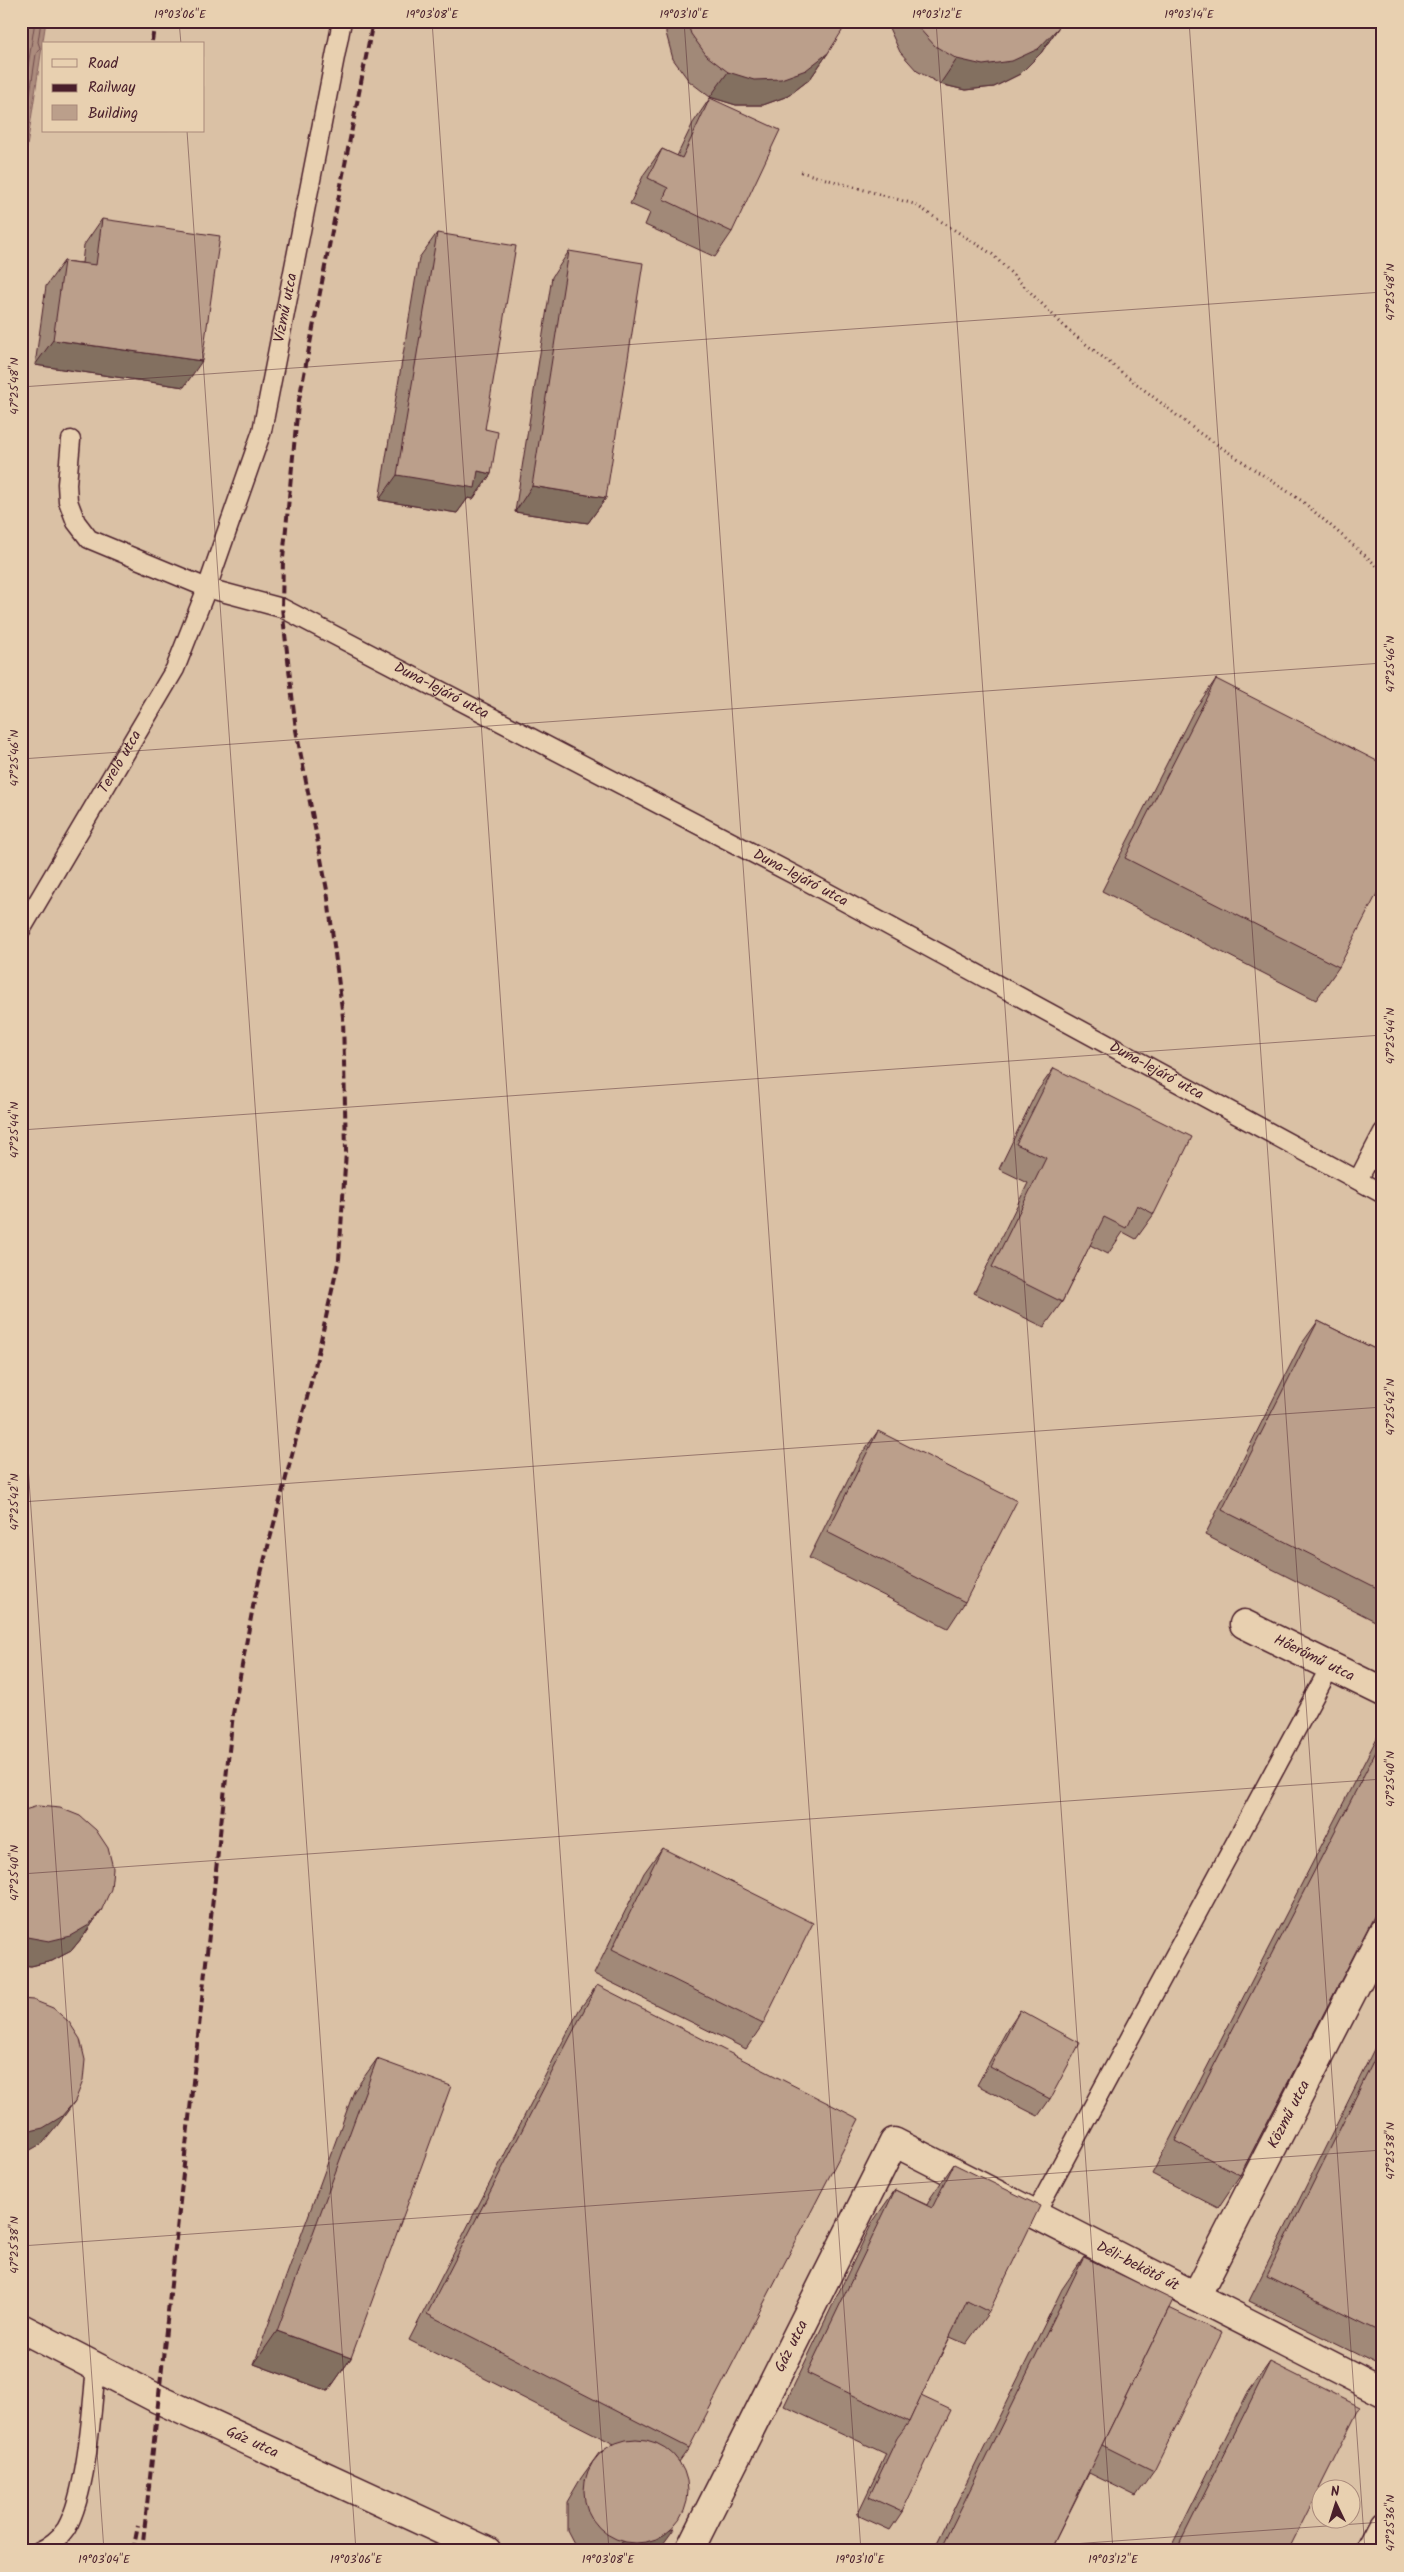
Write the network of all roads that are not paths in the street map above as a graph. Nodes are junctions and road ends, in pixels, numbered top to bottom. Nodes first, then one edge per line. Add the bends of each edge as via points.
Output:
1 (342, 21) edge
2 (71, 440) dead end
3 (207, 588) junction
4 (21, 930) edge
5 (1383, 1132) edge
6 (1358, 1180) junction
7 (1383, 1194) edge
8 (1244, 1624) dead end
9 (1330, 1667) junction
10 (1383, 1692) edge
11 (1383, 1932) edge
12 (894, 2142) joint
13 (1035, 2214) junction
14 (1196, 2296) junction
15 (21, 2328) edge
16 (96, 2366) junction
17 (1383, 2392) edge
18 (1383, 2526) edge
19 (40, 2551) edge
20 (486, 2551) edge
21 (689, 2551) edge
22 (1370, 2551) edge

1 - 3 lane, Vízmű utca via 262,431
2 - 3 lane, Duna-lejáró utca via 68,501 76,522 89,539
3 - 4 lane, Terelő utca via 174,669
3 - 6 lane, Duna-lejáró utca via 282,608 810,883
5 - 6 lane
6 - 7 lane, Duna-lejáró utca
8 - 9 street, Hőerőmű utca
9 - 10 street, Hőerőmű utca
9 - 13 lane
11 - 14 street, Közmű utca
12 - 13 street, Déli-bekötő út
12 - 21 street, Gáz utca
13 - 14 street, Déli-bekötő út
14 - 17 street, Déli-bekötő út
15 - 16 street, Gáz utca
16 - 19 lane via 89,2436 76,2502 65,2529
16 - 20 street, Gáz utca via 158,2400
18 - 22 street

